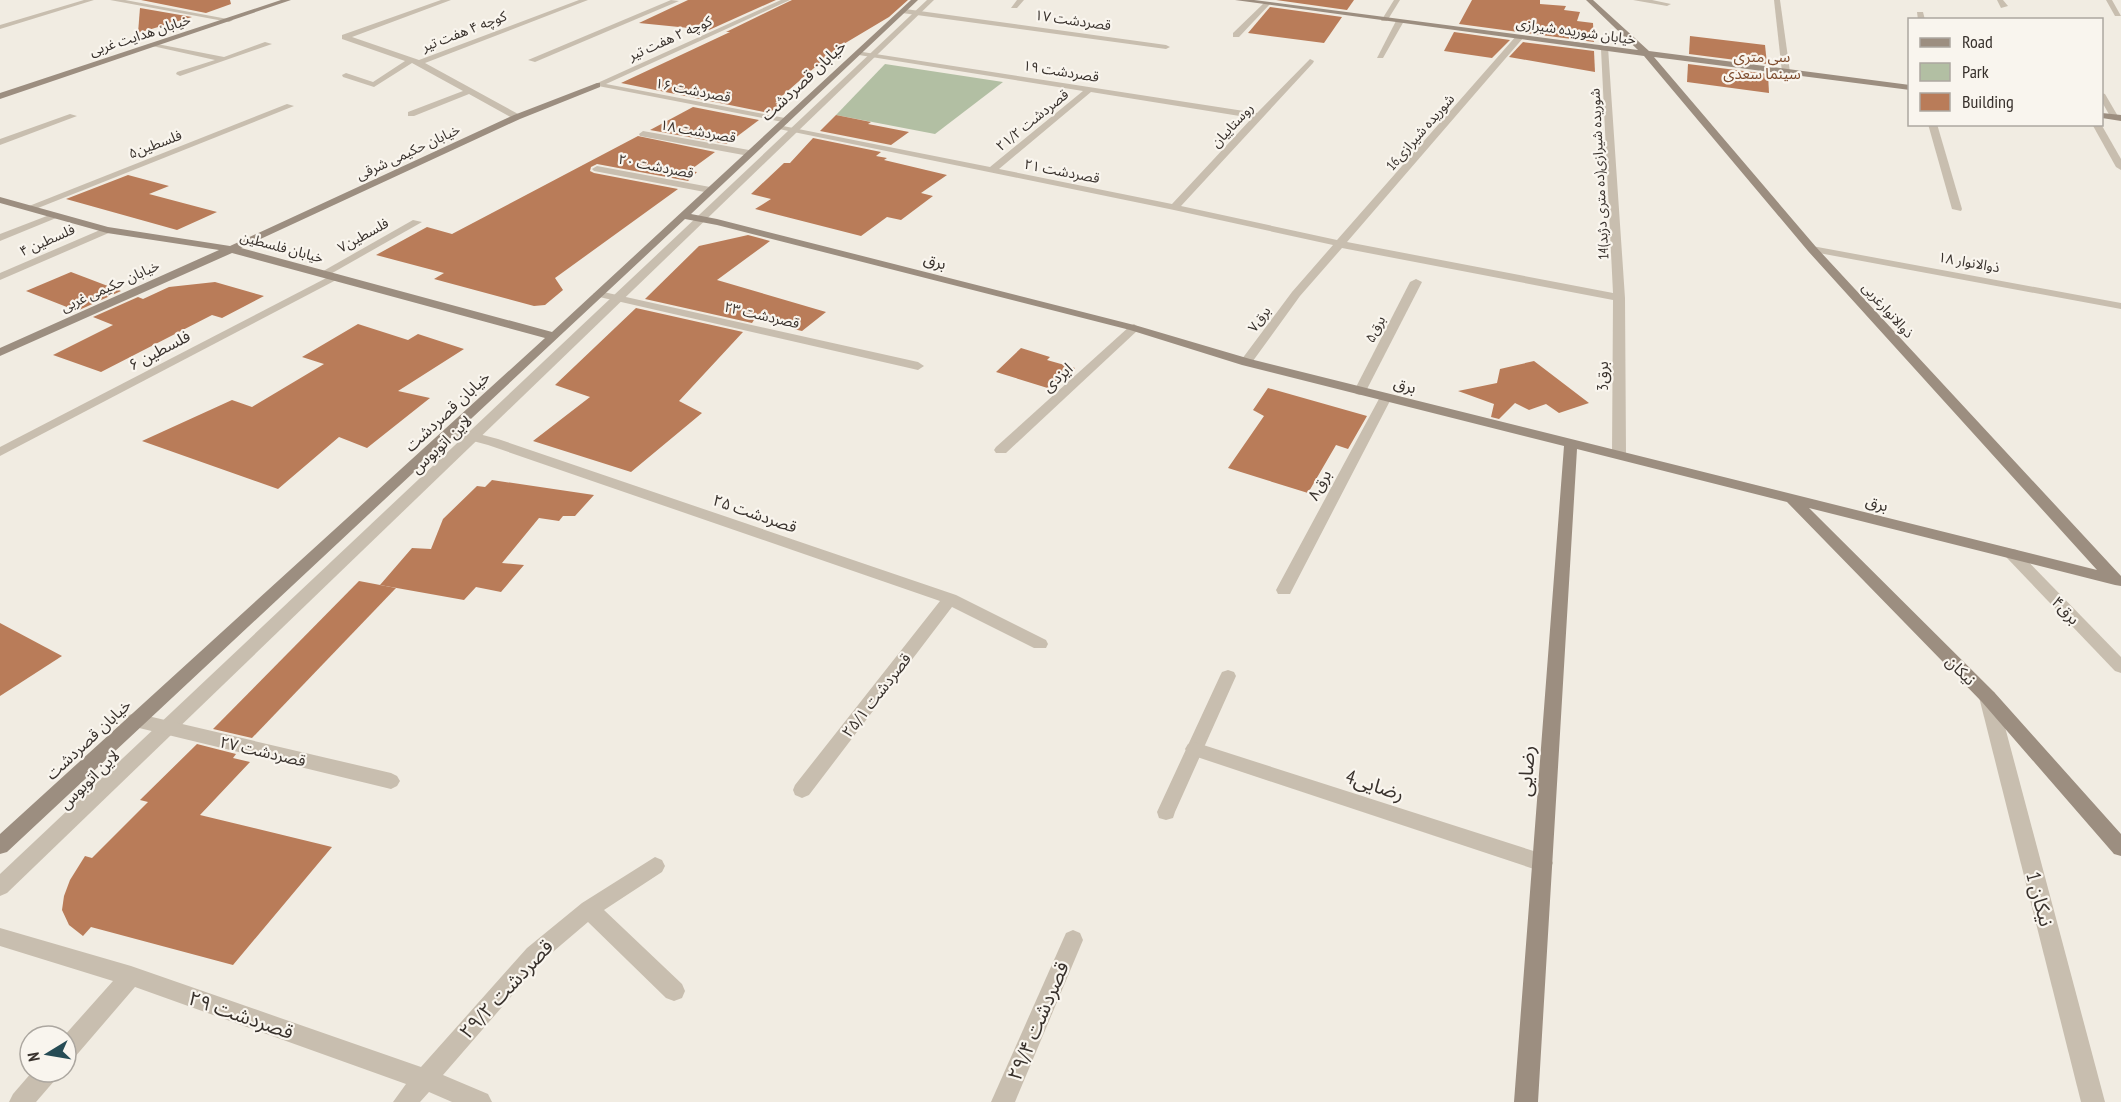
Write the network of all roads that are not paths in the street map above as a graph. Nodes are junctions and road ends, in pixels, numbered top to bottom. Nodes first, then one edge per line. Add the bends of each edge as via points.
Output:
1 (91, 0) edge
2 (113, 0) edge
3 (288, 0) edge
4 (448, 0) edge
5 (585, 0) edge
6 (675, 0) edge
7 (787, 0) edge
8 (931, 0) edge
9 (1021, 0) edge
10 (1245, 0) edge
11 (1397, 0) edge
12 (1589, 0) edge
13 (1636, 0) edge
14 (1777, 0) edge
15 (2109, 0) edge
16 (1266, 4) junction
17 (1667, 4) dead end
18 (1014, 6) dead end
19 (913, 8) edge
20 (2118, 14) dead end
21 (1384, 19) junction
22 (229, 20) junction
23 (1400, 21) junction
24 (0, 27) edge
25 (1236, 35) dead end
26 (1520, 37) junction
27 (268, 44) dead end
28 (152, 45) junction
29 (1166, 47) dead end
30 (1605, 49) junction
31 (859, 52) junction
32 (875, 54) junction
33 (1647, 54) junction
34 (1380, 56) dead end
35 (224, 59) junction
36 (532, 60) dead end
37 (415, 61) junction
38 (1310, 61) dead end
39 (1786, 72) junction
40 (180, 74) dead end
41 (346, 75) dead end
42 (597, 85) junction
43 (1908, 88) edge
44 (1090, 89) junction
45 (470, 91) junction
46 (0, 96) edge
47 (2103, 97) edge
48 (290, 106) dead end
49 (411, 114) dead end
50 (73, 116) dead end
51 (1259, 116) junction
52 (2103, 116) edge
53 (516, 117) junction
54 (2118, 118) edge
55 (786, 126) junction
56 (1933, 126) edge
57 (2098, 126) edge
58 (643, 134) dead end
59 (0, 142) edge
60 (749, 153) junction
61 (2121, 167) edge
62 (597, 169) dead end
63 (991, 171) junction
64 (710, 190) junction
65 (0, 200) edge
66 (1174, 207) junction
67 (29, 208) junction
68 (1957, 209) dead end
69 (56, 216) junction
70 (683, 216) junction
71 (701, 219) junction
72 (417, 222) dead end
73 (107, 230) junction
74 (0, 238) edge
75 (1340, 244) junction
76 (231, 249) junction
77 (1812, 249) junction
78 (328, 275) junction
79 (0, 277) edge
80 (1416, 282) dead end
81 (599, 294) junction
82 (1296, 294) joint
83 (1619, 297) junction
84 (618, 298) junction
85 (2121, 306) edge
86 (1134, 328) junction
87 (553, 336) junction
88 (0, 352) edge
89 (1246, 362) junction
90 (918, 366) dead end
91 (1360, 391) junction
92 (1386, 397) junction
93 (452, 431) junction
94 (474, 436) junction
95 (1571, 444) junction
96 (1001, 450) dead end
97 (0, 452) edge
98 (1618, 455) junction
99 (1792, 499) junction
100 (2012, 554) junction
101 (2118, 580) edge
102 (1284, 590) dead end
103 (950, 599) junction
104 (1040, 644) dead end
105 (2121, 667) edge
106 (1228, 676) dead end
107 (1988, 697) junction
108 (135, 720) junction
109 (167, 728) junction
110 (1194, 749) junction
111 (391, 781) dead end
112 (802, 790) dead end
113 (1166, 812) dead end
114 (0, 846) edge
115 (2121, 848) edge
116 (1543, 862) junction
117 (655, 866) dead end
118 (0, 887) edge
119 (589, 909) junction
120 (0, 937) edge
121 (1073, 940) dead end
122 (131, 976) junction
123 (674, 991) dead end
124 (78, 1036) edge
125 (424, 1079) junction
126 (37, 1084) edge
127 (21, 1102) edge
128 (405, 1102) edge
129 (480, 1102) edge
130 (1003, 1102) edge
131 (1526, 1102) edge
132 (2093, 1102) edge

1 - 24 street
2 - 22 street
3 - 22 street, خیابان هدایت غربی
4 - 37 street via 345,37
5 - 37 street, کوچه ۴ هفت تیر
6 - 36 street
7 - 42 street, کوچه ۲ هفت تیر
8 - 19 street, لاین اتوبوس
9 - 18 street
10 - 16 street, خیابان شوریده شیرازی
11 - 21 street
12 - 33 street, ذوالانوارغربی
13 - 17 street
14 - 39 street
15 - 20 street
16 - 21 street, خیابان شوریده شیرازی
16 - 25 street
19 - 29 street, قصردشت ۱۷
19 - 31 street, خیابان قصردشت
19 - 32 street, لاین اتوبوس
21 - 23 street, خیابان شوریده شیرازی
22 - 28 street, خیابان هدایت غربی
23 - 26 street, خیابان شوریده شیرازی
23 - 34 street
26 - 30 street, خیابان شوریده شیرازی
26 - 75 street, شوریده شیرازی16
27 - 35 street
28 - 35 street
28 - 46 street, خیابان هدایت غربی
30 - 33 street, خیابان شوریده شیرازی
30 - 83 street, 14شوریده شیرازی(ده متری دژبد)
31 - 32 street, قصردشت ۱۹
31 - 55 street, خیابان قصردشت
32 - 44 street, قصردشت ۱۹
32 - 55 street, لاین اتوبوس
33 - 39 street, خیابان شوریده شیرازی
33 - 77 street, ذوالانوارغربی
35 - 40 street
37 - 41 street, کوچه ۴ هفت تیر via 374,85
37 - 45 street
38 - 51 street, روستاییان
39 - 43 street, خیابان شوریده شیرازی
42 - 53 street, خیابان حکیمی شرقی
42 - 55 street, قصردشت ۱۶
44 - 51 street, قصردشت ۱۹
44 - 63 street, قصردشت ۲۱/۲
45 - 49 street
45 - 53 street
47 - 54 street
48 - 67 street, فلسطین۵
50 - 59 street
51 - 66 street, روستاییان
52 - 54 street
53 - 76 street, خیابان حکیمی شرقی
55 - 60 street, خیابان قصردشت
55 - 63 street, قصردشت ۲۱
55 - 71 street, لاین اتوبوس
56 - 68 street
57 - 61 street
58 - 60 street, قصردشت ۱۸
60 - 64 street, خیابان قصردشت
62 - 64 street, قصردشت ۲۰
63 - 66 street, قصردشت ۲۱
64 - 70 street, خیابان قصردشت
65 - 67 street, خیابان فلسطین
66 - 75 street, قصردشت ۲۱
67 - 69 street, خیابان فلسطین
69 - 73 street, خیابان فلسطین
69 - 74 street
70 - 71 street, برق
70 - 81 street, خیابان قصردشت
71 - 84 street, لاین اتوبوس
71 - 86 street, برق
72 - 78 street, ۷فلسطین
73 - 76 street, خیابان فلسطین
73 - 79 street, ۴ فلسطین
75 - 82 street, شوریده شیرازی16
75 - 83 street, قصردشت ۲۱
76 - 78 street, خیابان فلسطین
76 - 88 street, خیابان حکیمی غربی
77 - 85 street, ذوالانوار ۱۸
77 - 101 street, ذوالانوارغربی
78 - 87 street, خیابان فلسطین
78 - 97 street, فلسطین ۶
80 - 91 street, برق۵
81 - 84 street, قصردشت ۲۳
81 - 87 street, خیابان قصردشت
82 - 89 street, برق۷
83 - 98 street, 3برق
84 - 90 street, قصردشت ۲۳
84 - 94 street, لاین اتوبوس
86 - 89 street, برق
86 - 96 street, ایزدی
87 - 93 street, خیابان قصردشت
89 - 91 street, برق
91 - 92 street, برق
92 - 95 street, برق
92 - 102 street, برق۸
93 - 94 street, قصردشت ۲۵
93 - 108 street, خیابان قصردشت
94 - 103 street, قصردشت ۲۵
94 - 109 street, لاین اتوبوس
95 - 98 street, برق
95 - 116 street, رضایی
98 - 99 street, برق
99 - 100 street, برق
99 - 107 street, نیکان
100 - 101 street, برق
100 - 105 street, برق۴
103 - 104 street, قصردشت ۲۵
103 - 112 street, قصردشت ۲۵/۱
106 - 110 street
107 - 115 street, نیکان
107 - 132 street, نیکان 1
108 - 109 street, قصردشت ۲۷
108 - 114 street, خیابان قصردشت
109 - 111 street, قصردشت ۲۷
109 - 118 street, لاین اتوبوس
110 - 113 street
110 - 116 street, 4رضایی
116 - 131 street, رضایی
117 - 119 street, قصردشت ۲۹/۲
119 - 123 street
119 - 125 street, قصردشت ۲۹/۲ via 534,955
120 - 122 street, قصردشت ۲۹
121 - 130 street, قصردشت ۲۹/۴
122 - 124 street
122 - 125 street, قصردشت ۲۹
125 - 128 street, قصردشت ۲۹/۲
125 - 129 street, قصردشت ۲۹
126 - 127 street

